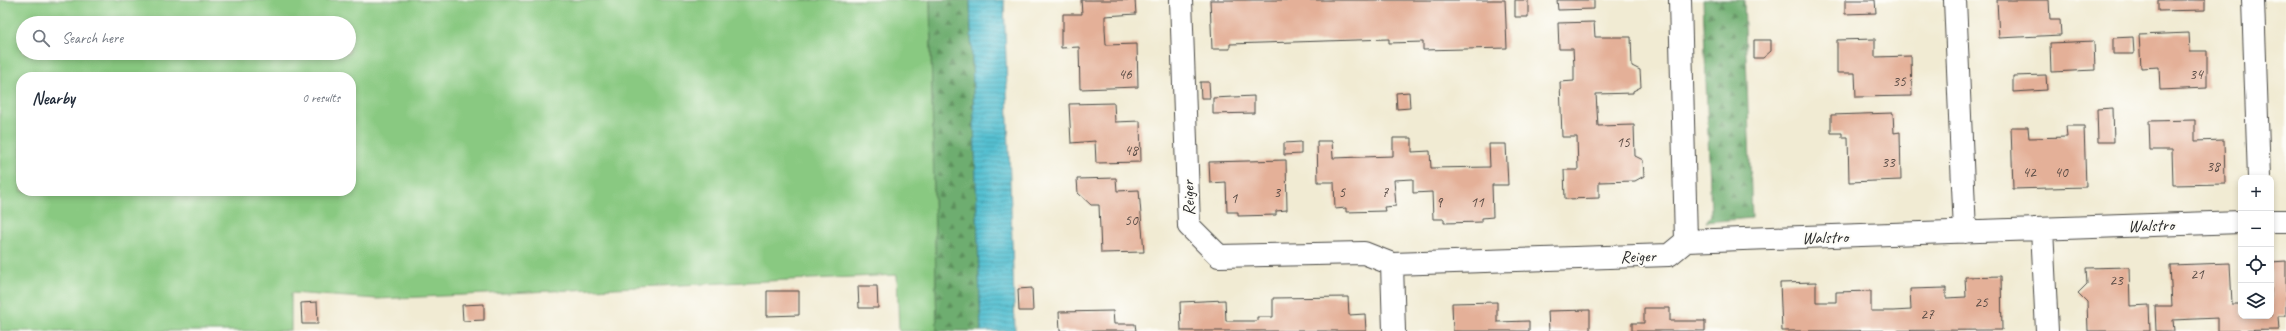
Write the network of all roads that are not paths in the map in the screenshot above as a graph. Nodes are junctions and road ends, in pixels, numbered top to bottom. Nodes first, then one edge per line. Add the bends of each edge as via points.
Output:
1 (1181, 0) edge
2 (1680, 0) edge
3 (1955, 0) edge
4 (2253, 0) edge
5 (2259, 175) edge
6 (2274, 221) edge
7 (2286, 221) edge
8 (2238, 222) edge
9 (2042, 229) junction
10 (1965, 232) junction
11 (1686, 241) junction
12 (1392, 264) junction
13 (1394, 331) edge
14 (2047, 331) edge

1 - 12 street, Reiger via 1189,226 1219,256 1364,253
2 - 11 street
3 - 10 street
4 - 5 street
6 - 7 street
8 - 9 street, Walstro
9 - 10 street, Walstro
9 - 14 street
10 - 11 street, Walstro
11 - 12 street, Reiger via 1669,255
12 - 13 street

